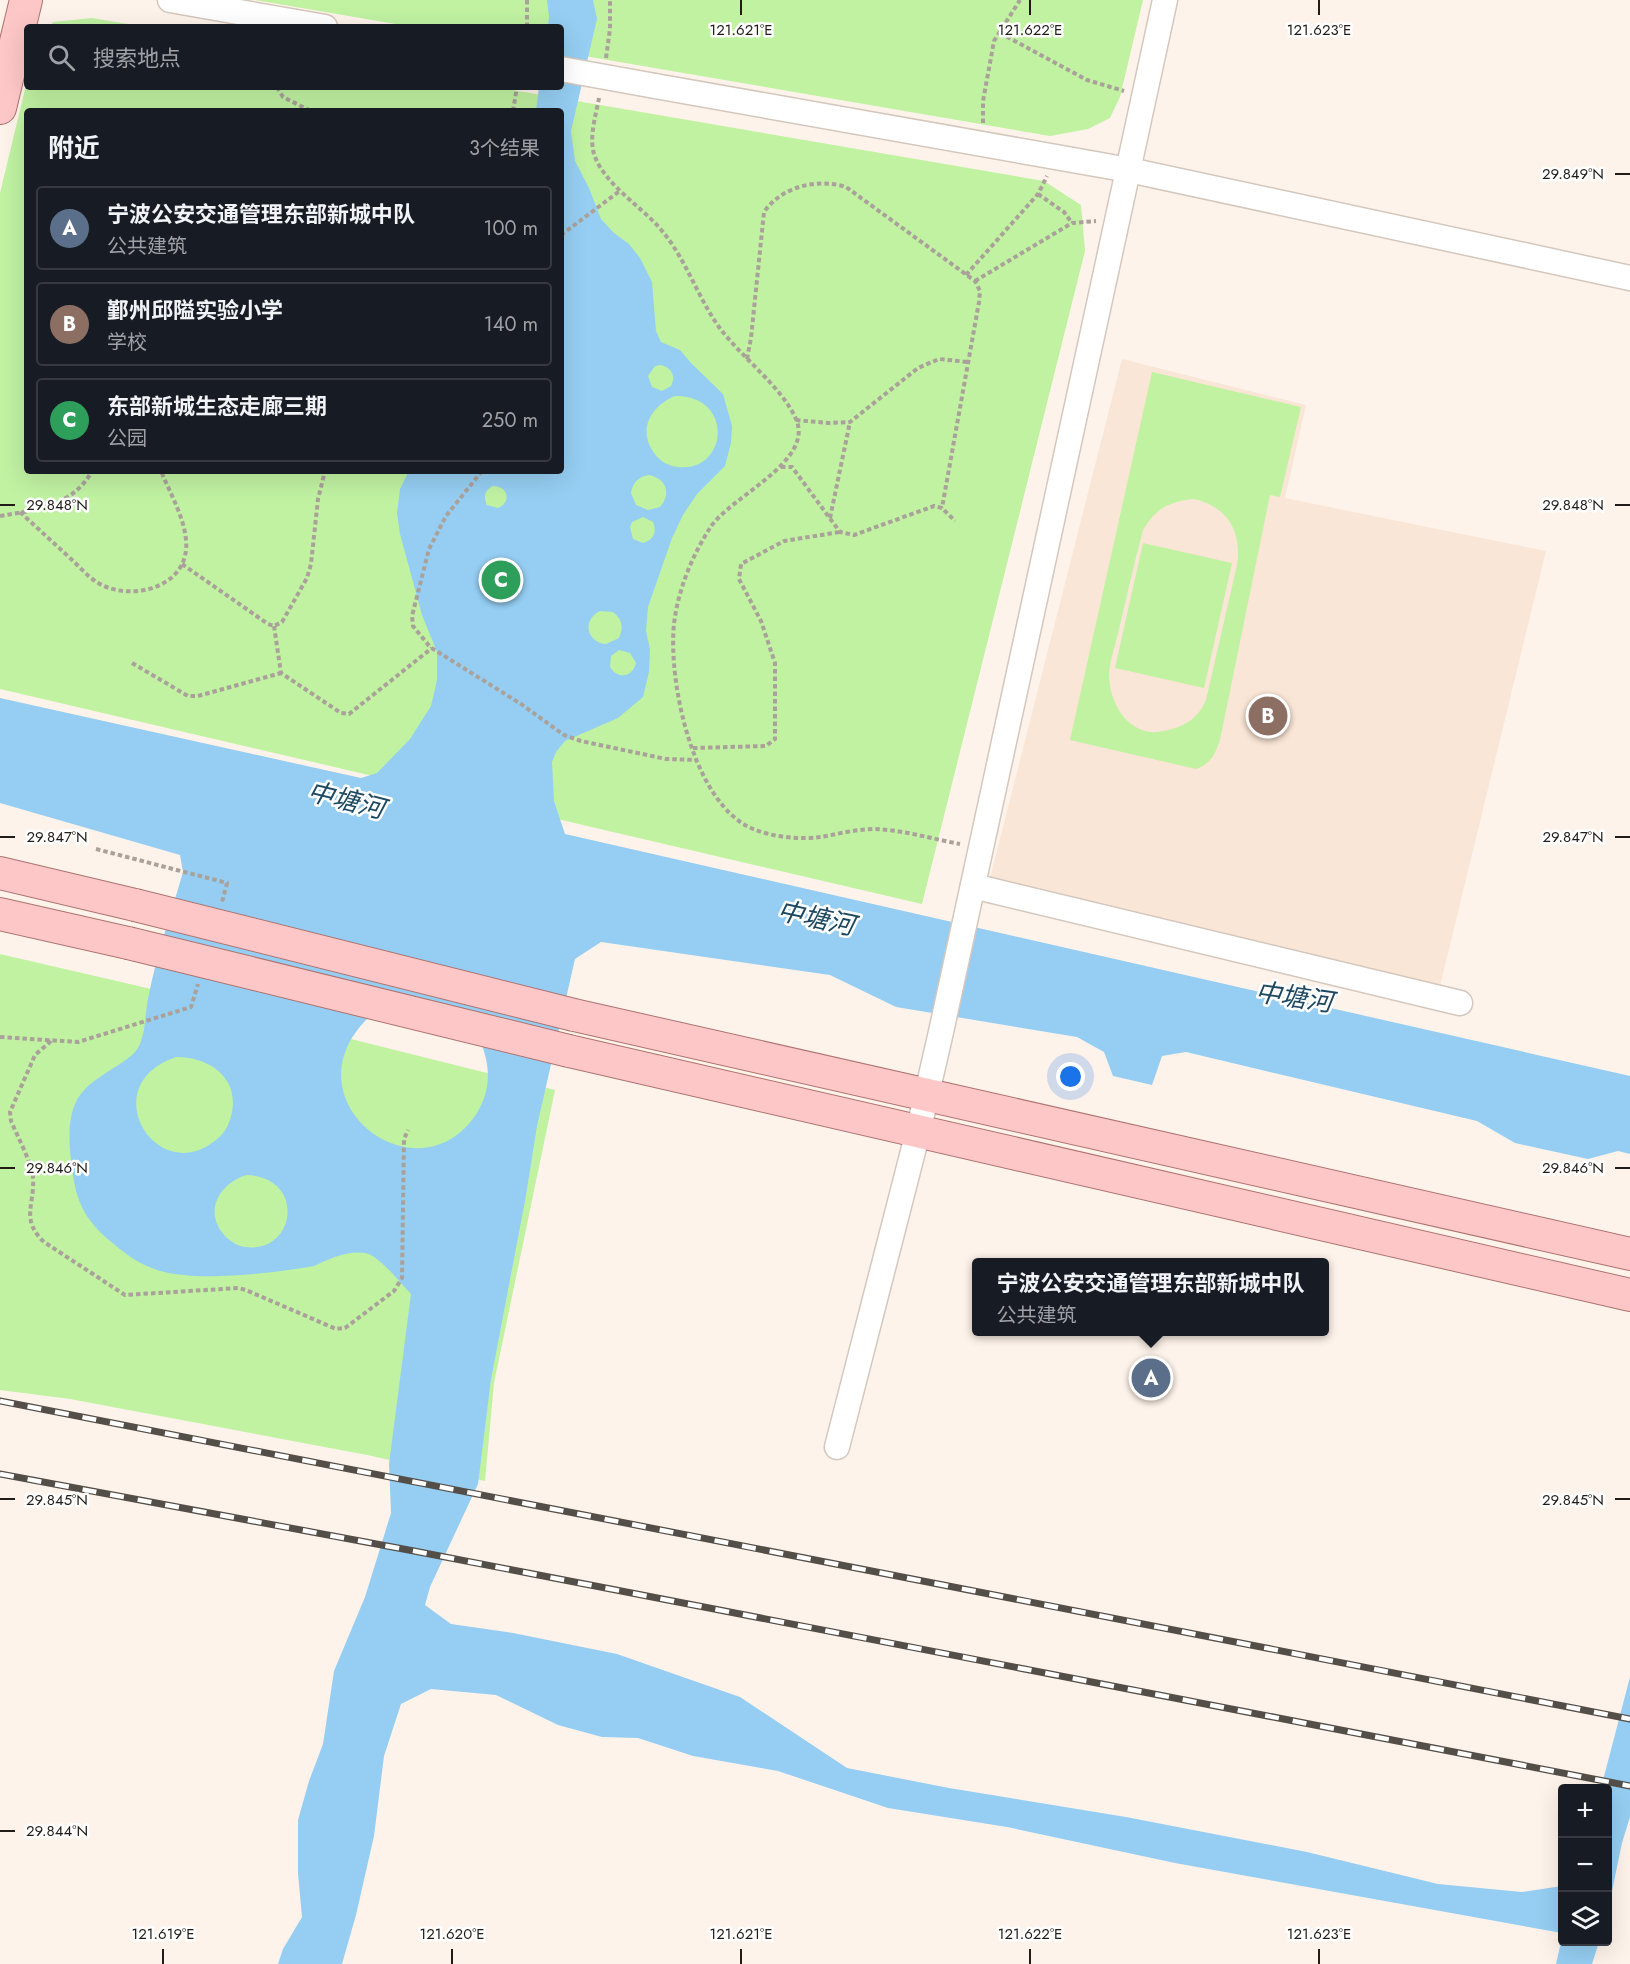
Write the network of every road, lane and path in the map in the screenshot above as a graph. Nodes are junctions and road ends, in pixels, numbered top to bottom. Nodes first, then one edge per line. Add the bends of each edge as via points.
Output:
1 (26, 0) edge
2 (170, 0) edge
3 (527, 0) edge
4 (610, 0) edge
5 (1020, 0) edge
6 (1165, 0) edge
7 (308, 24) edge
8 (527, 24) edge
9 (1000, 33) junction
10 (605, 62) dead end
11 (564, 70) edge
12 (279, 90) edge
13 (516, 90) edge
14 (600, 95) dead end
15 (1145, 97) junction
16 (0, 108) edge
17 (305, 108) edge
18 (514, 108) edge
19 (982, 145) junction
20 (1055, 157) junction
21 (1129, 170) junction
22 (621, 190) junction
23 (1038, 194) junction
24 (1118, 219) junction
25 (1072, 223) junction
26 (564, 233) edge
27 (966, 274) junction
28 (1630, 278) edge
29 (975, 281) junction
30 (747, 359) junction
31 (968, 362) junction
32 (796, 420) junction
33 (850, 422) junction
34 (780, 467) junction
35 (90, 474) edge
36 (162, 474) edge
37 (324, 474) edge
38 (480, 474) edge
39 (942, 508) junction
40 (20, 512) junction
41 (0, 516) edge
42 (830, 519) junction
43 (955, 521) dead end
44 (840, 532) junction
45 (182, 564) junction
46 (274, 626) junction
47 (432, 648) junction
48 (132, 663) dead end
49 (281, 673) junction
50 (693, 748) junction
51 (696, 760) junction
52 (982, 848) junction
53 (96, 849) dead end
54 (166, 867) dead end
55 (0, 873) edge
56 (972, 890) junction
57 (0, 914) edge
58 (1460, 1003) dead end
59 (138, 1023) dead end
60 (0, 1037) edge
61 (51, 1041) junction
62 (926, 1095) junction
63 (408, 1130) dead end
64 (918, 1132) junction
65 (1630, 1254) edge
66 (1630, 1296) edge
67 (837, 1447) dead end

1 - 16 main road
2 - 7 street
3 - 8 path
4 - 10 path
5 - 9 path
6 - 15 street
9 - 15 path via 1087,80
9 - 19 path via 994,41 983,100
11 - 19 street, bridge
12 - 17 path via 283,97
13 - 18 path
14 - 22 path via 592,140 594,154
15 - 21 street
19 - 20 street
20 - 21 street
20 - 23 path
21 - 24 street
21 - 28 street
22 - 26 path
22 - 30 path via 674,245 703,303
23 - 25 path via 1064,212
23 - 27 path
24 - 25 path
24 - 52 street
25 - 29 path
27 - 29 path
27 - 30 path via 846,187 802,185 771,202 764,212
29 - 31 path via 980,291
30 - 32 path via 783,398
31 - 33 path via 939,359 918,368
31 - 39 path
32 - 33 path
32 - 34 path via 799,433 794,448
33 - 42 path
34 - 42 path via 792,467
34 - 50 path via 711,525 683,582 674,624 676,686
35 - 40 path via 75,493 61,502
36 - 45 path via 187,541
37 - 46 path via 307,578 282,622
38 - 47 path via 446,516 429,549 412,616 413,626
39 - 43 path
39 - 44 path via 934,506 854,535
40 - 41 path
40 - 45 path via 95,581 114,590 154,588 173,577
42 - 44 path
44 - 50 path via 784,541 741,564 739,579 761,621 776,663 775,740 766,746
45 - 46 path
46 - 49 path
47 - 49 path via 349,714 341,713
47 - 51 path via 564,735 666,759
48 - 49 path via 188,696
50 - 51 path
51 - 52 path via 724,809 738,822 773,835 818,837 874,829
52 - 56 street
53 - 54 path
55 - 62 main road, bridge via 574,1015
56 - 58 street
56 - 62 street
57 - 64 main road, bridge
59 - 61 path via 78,1042
60 - 61 path
61 - 63 path via 35,1055 10,1112 33,1176 29,1219 44,1242 125,1295 237,1288 336,1329 345,1328 398,1286 402,1278
62 - 64 street
62 - 65 main road
64 - 66 main road
64 - 67 street

